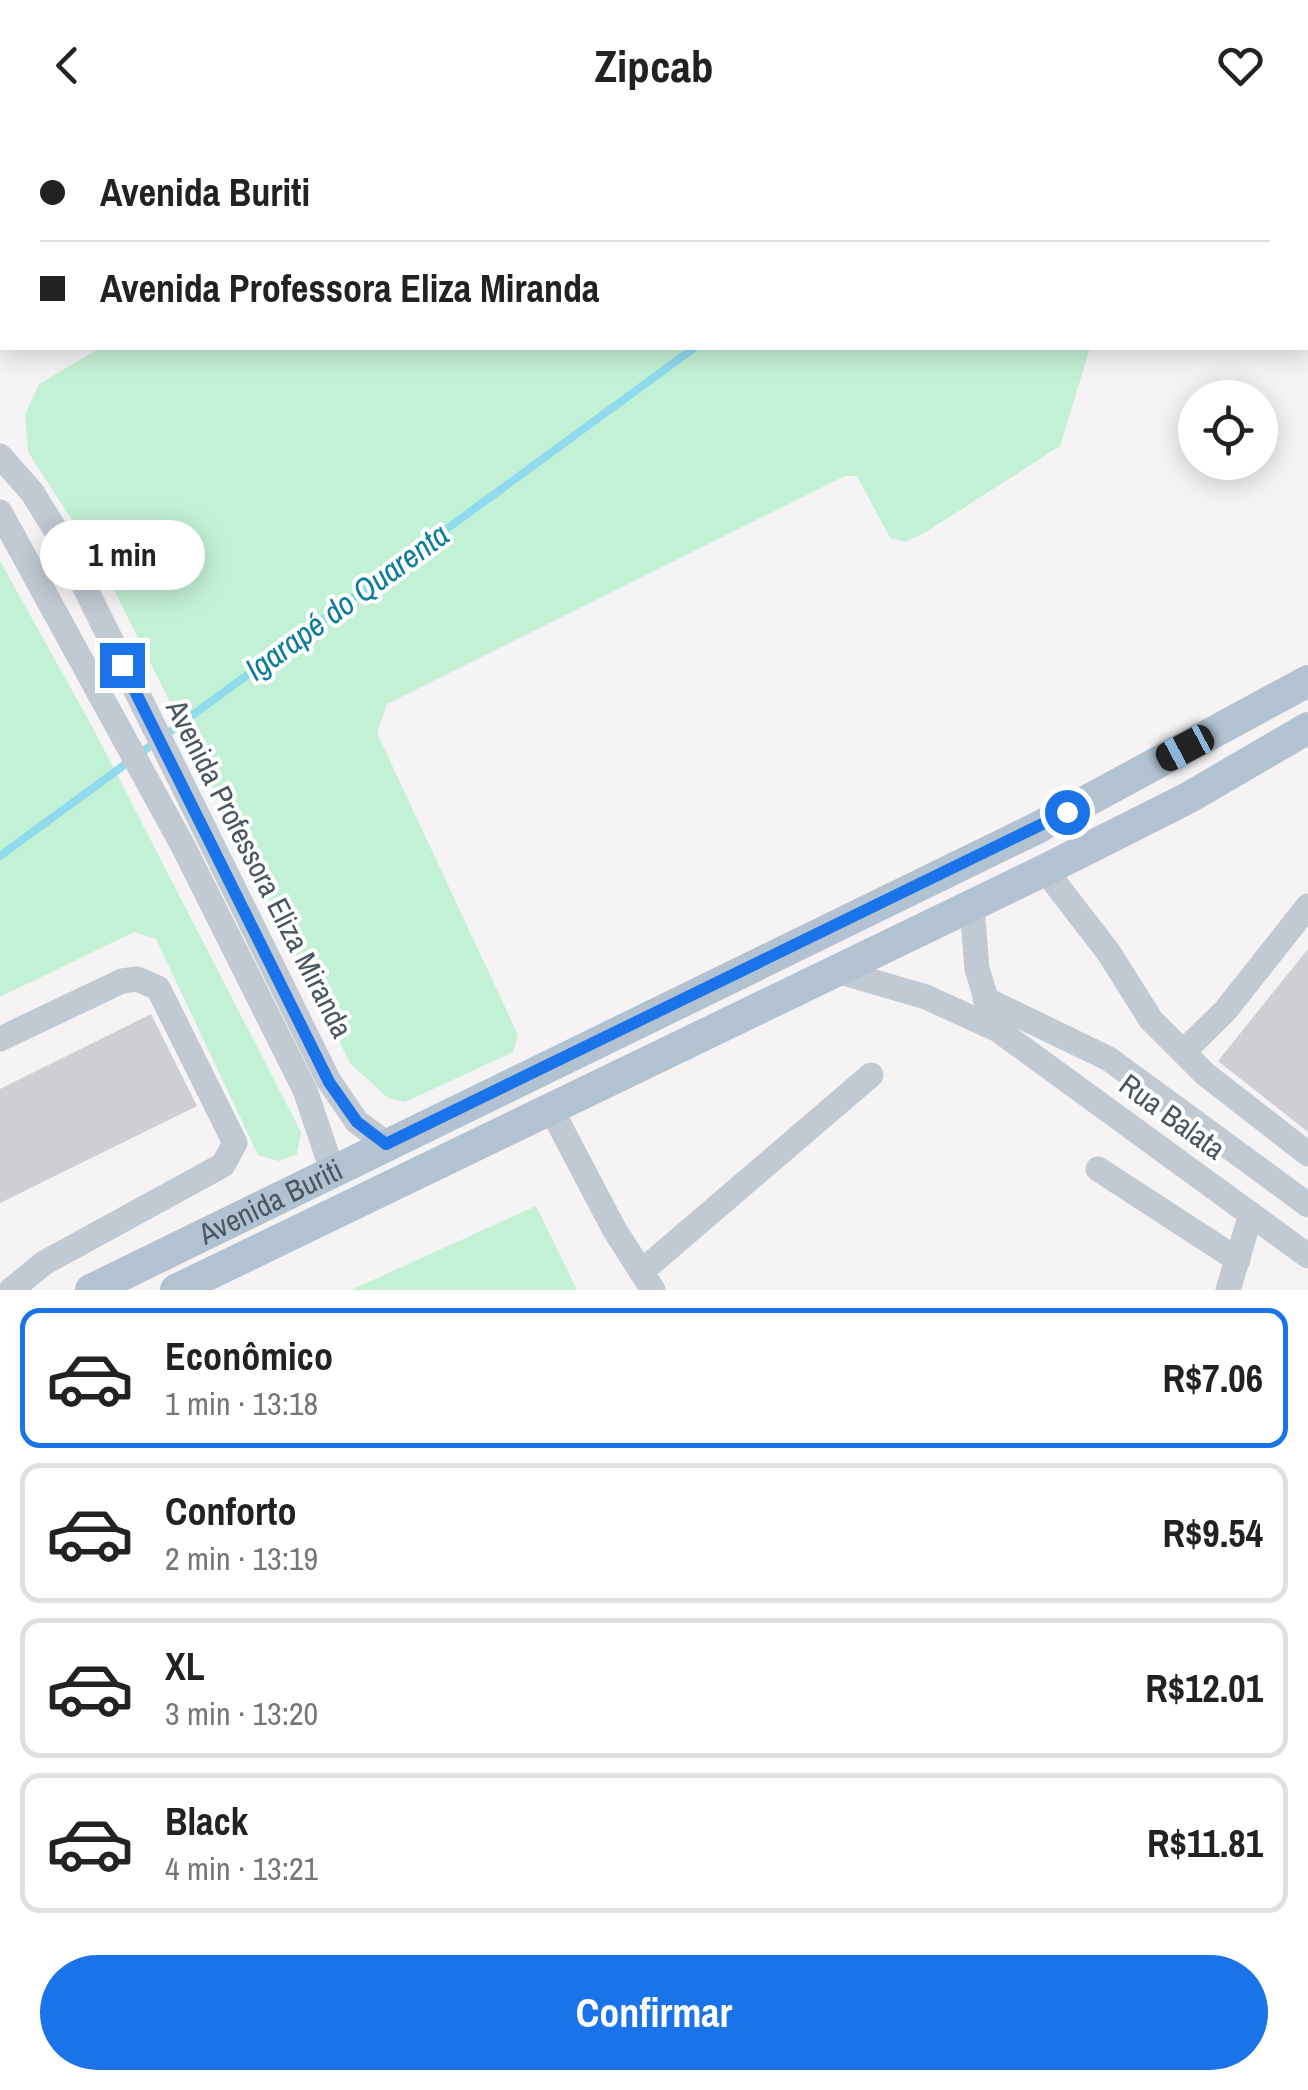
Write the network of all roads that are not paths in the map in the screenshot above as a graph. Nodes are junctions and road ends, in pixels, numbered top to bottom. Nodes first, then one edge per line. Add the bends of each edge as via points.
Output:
1 (0, 456) edge
2 (0, 512) edge
3 (1308, 680) edge
4 (1308, 728) edge
5 (168, 789) junction
6 (1045, 870) junction
7 (972, 906) junction
8 (1308, 906) edge
9 (837, 971) junction
10 (985, 998) junction
11 (998, 1030) junction
12 (0, 1038) edge
13 (1183, 1052) junction
14 (871, 1075) dead end
15 (550, 1107) junction
16 (386, 1144) junction
17 (1308, 1154) edge
18 (1098, 1169) dead end
19 (332, 1170) junction
20 (1308, 1205) edge
21 (1250, 1214) junction
22 (1308, 1256) edge
23 (1238, 1260) junction
24 (646, 1281) edge
25 (10, 1290) edge
26 (91, 1290) edge
27 (176, 1290) edge
28 (1228, 1290) edge

1 - 5 street, Avenida Professora Eliza Miranda via 61,538 148,720
2 - 5 street via 121,726
3 - 16 main road, Avenida Buriti via 1037,828
4 - 6 main road, Avenida Buriti
5 - 16 street, Avenida Professora Eliza Miranda via 329,1082 357,1122
5 - 19 street via 300,1079
6 - 7 main road, Avenida Buriti
6 - 13 street via 1151,1020
7 - 9 main road, Avenida Buriti
7 - 10 street
8 - 13 street via 1225,1011
9 - 11 street, Rua Balata via 926,997
9 - 15 main road, Avenida Buriti
10 - 11 street
10 - 20 street via 1108,1059
11 - 21 street, Rua Balata
12 - 25 street via 111,985 147,981 158,988 235,1142 224,1165 44,1263
13 - 17 street
14 - 24 street
15 - 24 street
15 - 27 main road, Avenida Buriti
16 - 19 main road, Avenida Buriti
18 - 23 street
19 - 26 main road, Avenida Buriti
21 - 22 street, Rua Balata
21 - 23 street
23 - 28 street

